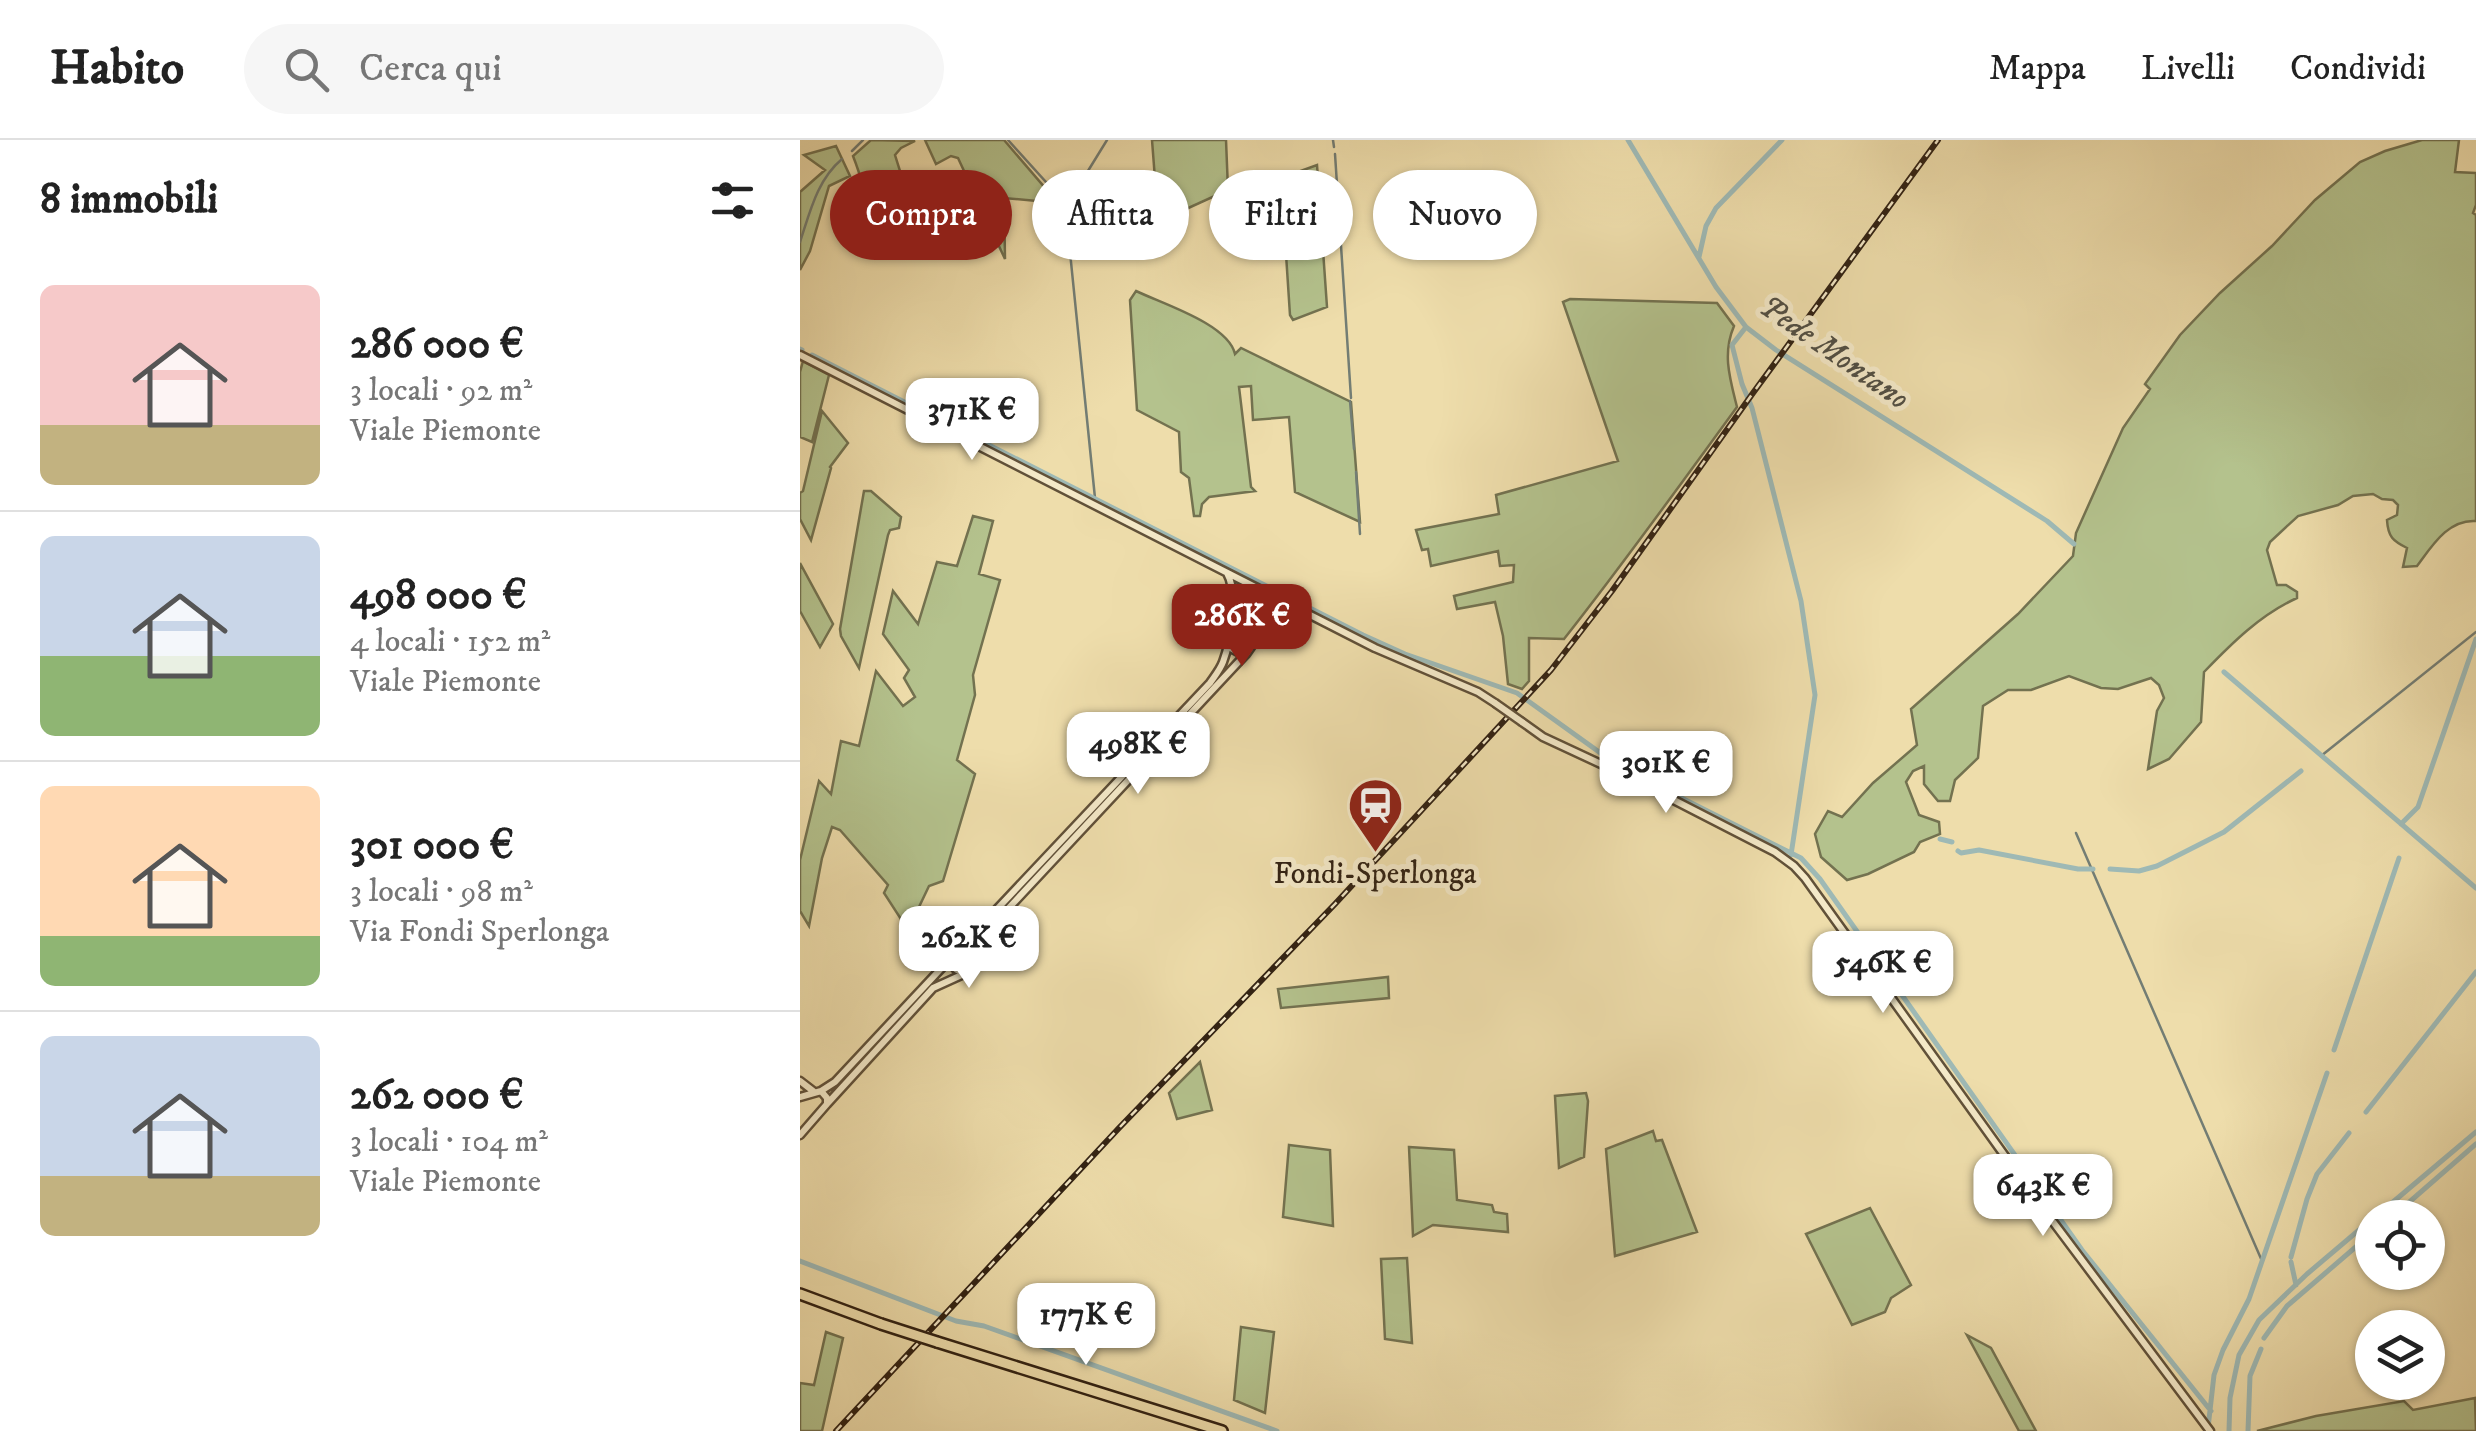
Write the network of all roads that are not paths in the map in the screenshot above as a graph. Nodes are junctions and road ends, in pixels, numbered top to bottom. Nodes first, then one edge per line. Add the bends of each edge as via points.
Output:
1 (800, 355) edge
2 (1227, 572) junction
3 (1250, 584) junction
4 (1232, 592) junction
5 (1274, 596) junction
6 (1292, 605) junction
7 (1233, 608) junction
8 (1274, 614) junction
9 (1268, 623) junction
10 (1260, 634) junction
11 (1227, 646) junction
12 (964, 945) junction
13 (977, 954) junction
14 (951, 958) junction
15 (966, 973) junction
16 (800, 1081) edge
17 (817, 1091) junction
18 (800, 1097) edge
19 (827, 1104) junction
20 (800, 1135) edge
21 (800, 1294) edge
22 (1222, 1431) edge
23 (2210, 1431) edge

1 - 2 street
2 - 3 street
2 - 4 street
3 - 4 street
3 - 5 street
4 - 7 street
5 - 6 street
5 - 8 street
6 - 8 street
6 - 23 street, bridge via 1478,692 1543,736 1794,866
7 - 9 street via 1257,597
7 - 11 street
8 - 9 street
9 - 10 street
10 - 11 street via 1238,652
10 - 13 street via 991,927
11 - 12 street via 1210,683
12 - 13 street
12 - 14 street
13 - 15 street
14 - 15 street via 952,967
14 - 17 street via 835,1082
15 - 19 street via 933,988
16 - 17 street
17 - 18 street
17 - 19 street
19 - 20 street
21 - 22 main road, bridge

